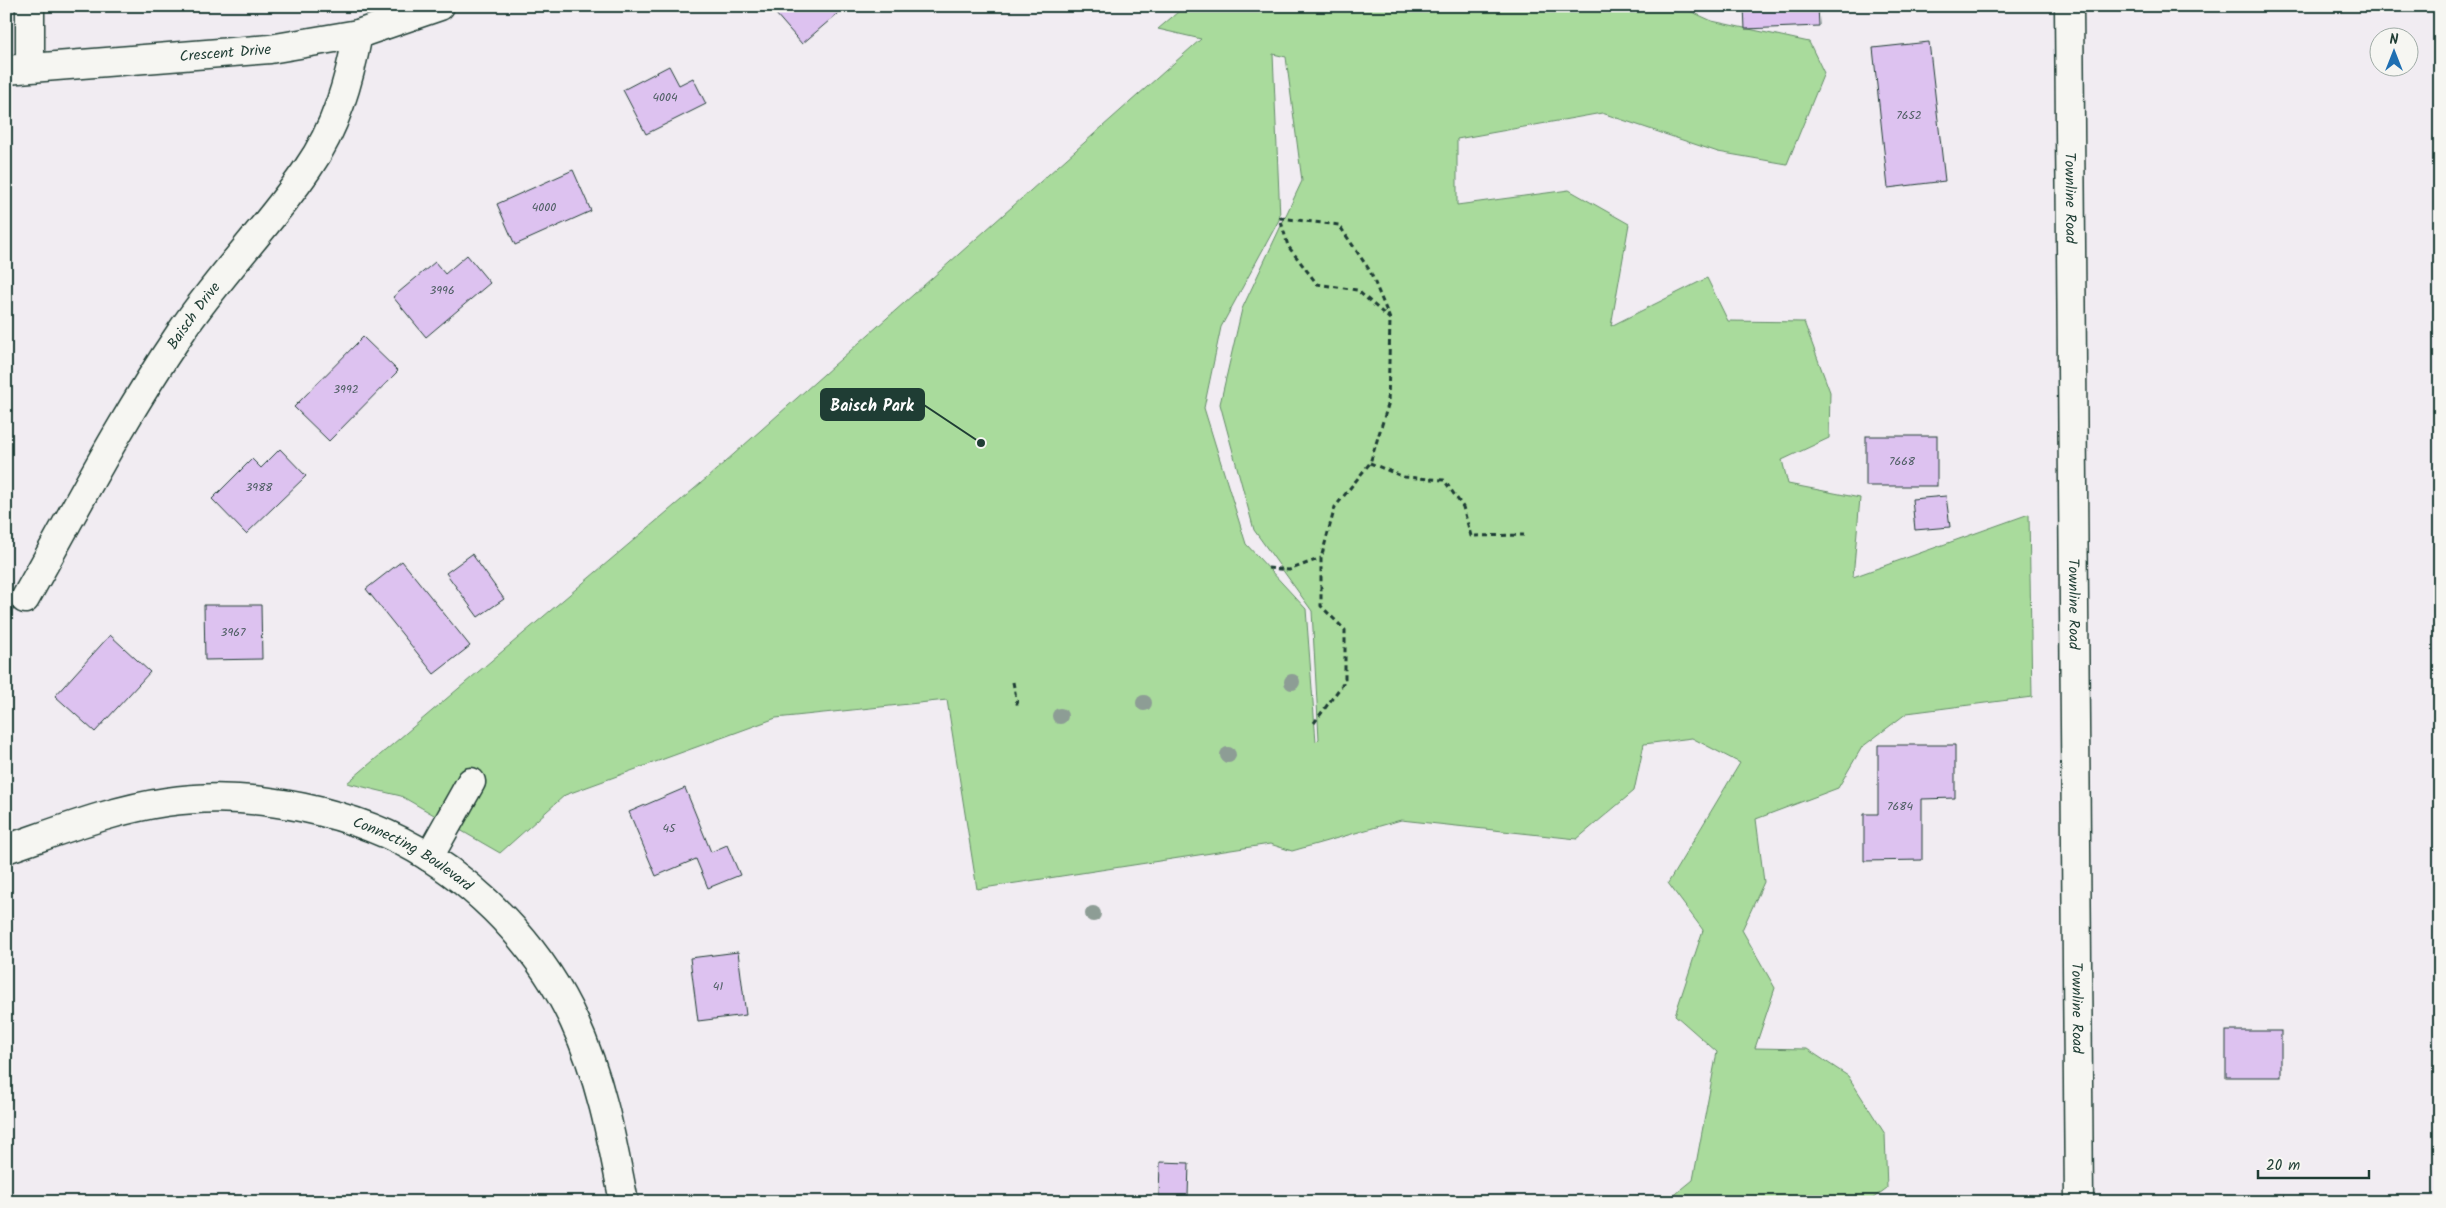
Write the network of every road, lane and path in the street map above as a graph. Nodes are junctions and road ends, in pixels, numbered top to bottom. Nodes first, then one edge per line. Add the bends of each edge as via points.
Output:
1 (30, 6) edge
2 (440, 6) edge
3 (2068, 6) edge
4 (358, 34) junction
5 (18, 68) edge
6 (1390, 319) junction
7 (1370, 464) junction
8 (1524, 535) dead end
9 (1320, 558) junction
10 (1268, 568) dead end
11 (25, 599) dead end
12 (1012, 682) dead end
13 (1018, 708) dead end
14 (1314, 723) dead end
15 (472, 782) dead end
16 (6, 849) edge
17 (429, 857) junction
18 (624, 1202) edge
19 (2079, 1202) edge

1 - 5 street
2 - 4 street, Crescent Drive
3 - 19 street, Townline Road
4 - 5 street, Crescent Drive via 270,49
4 - 11 street, Baisch Drive via 339,108 309,167 179,334 132,408
6 - 6 path via 1370,271 1339,225 1280,218 1288,246 1317,284 1357,290
6 - 7 path via 1388,405
7 - 8 path via 1404,477 1444,480 1463,507 1471,536
7 - 9 path via 1335,507
9 - 10 path via 1289,570
9 - 14 path via 1320,606 1346,630 1345,681
12 - 13 path
15 - 17 street
16 - 17 street, Connecting Boulevard via 134,808 221,798 283,804 321,813 398,840
17 - 18 street, Connecting Boulevard via 476,892 503,919 558,990 592,1066 605,1110

